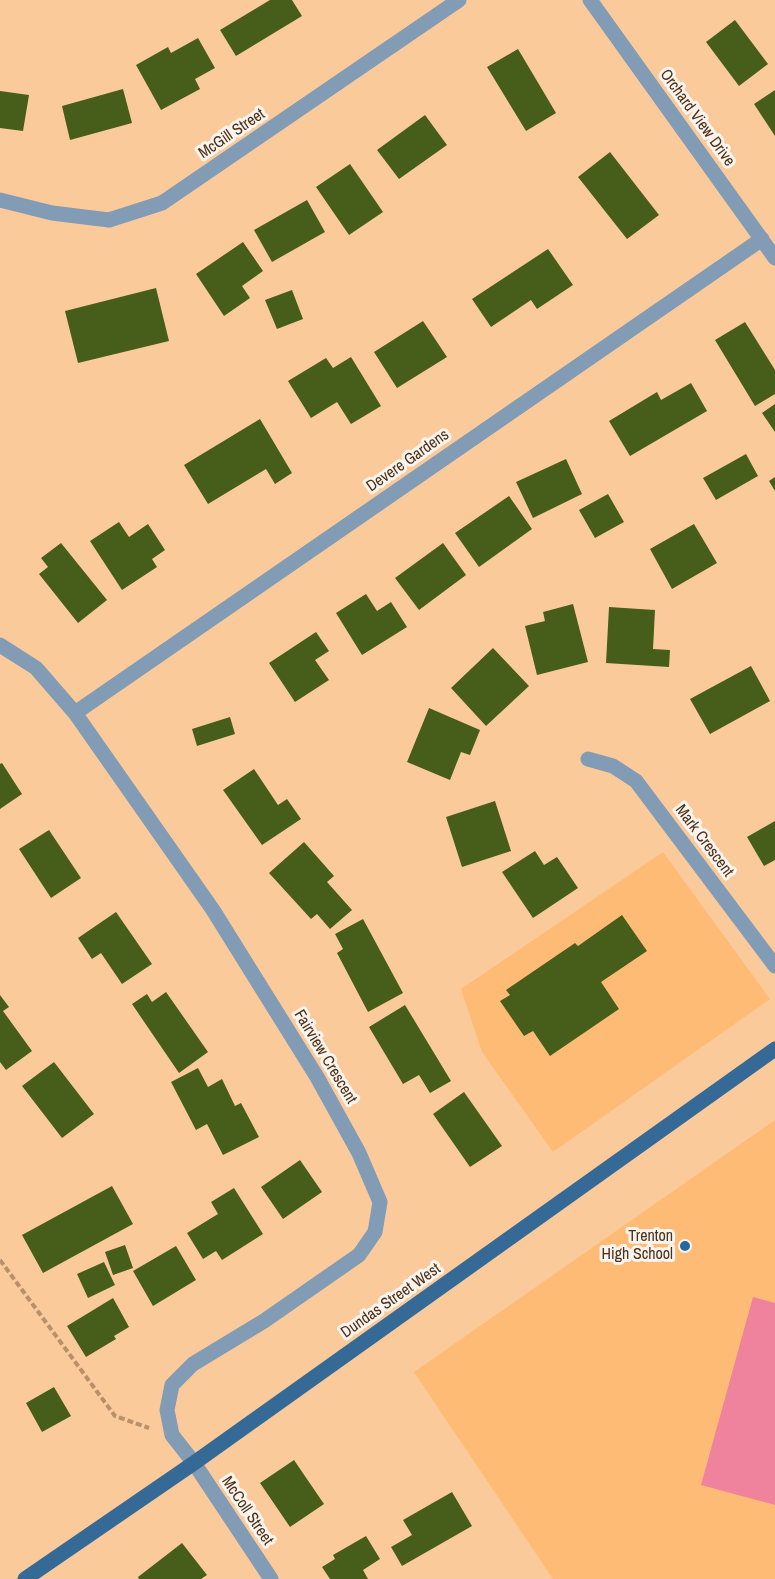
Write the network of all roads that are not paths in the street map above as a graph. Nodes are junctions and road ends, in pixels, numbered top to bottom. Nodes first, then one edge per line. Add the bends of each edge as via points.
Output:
1 (459, 0) edge
2 (590, 0) edge
3 (0, 200) edge
4 (762, 239) junction
5 (775, 258) edge
6 (0, 645) edge
7 (75, 714) junction
8 (588, 759) dead end
9 (775, 966) edge
10 (775, 1049) edge
11 (194, 1463) junction
12 (25, 1579) edge
13 (271, 1579) edge

1 - 3 street, McGill Street via 162,203 109,220 52,213
2 - 4 street, Orchard View Drive
4 - 5 street, Orchard View Drive
4 - 7 street, Devere Gardens
6 - 7 street, Fairview Crescent via 36,668
7 - 11 street, Fairview Crescent via 226,929 317,1077 359,1153 380,1202 375,1232 359,1255 264,1321 193,1364 172,1385 166,1410 172,1435
8 - 9 street, Mark Crescent via 613,766 636,781
10 - 11 main road, Dundas Street West
11 - 12 main road, Dundas Street West
11 - 13 street, McColl Street

